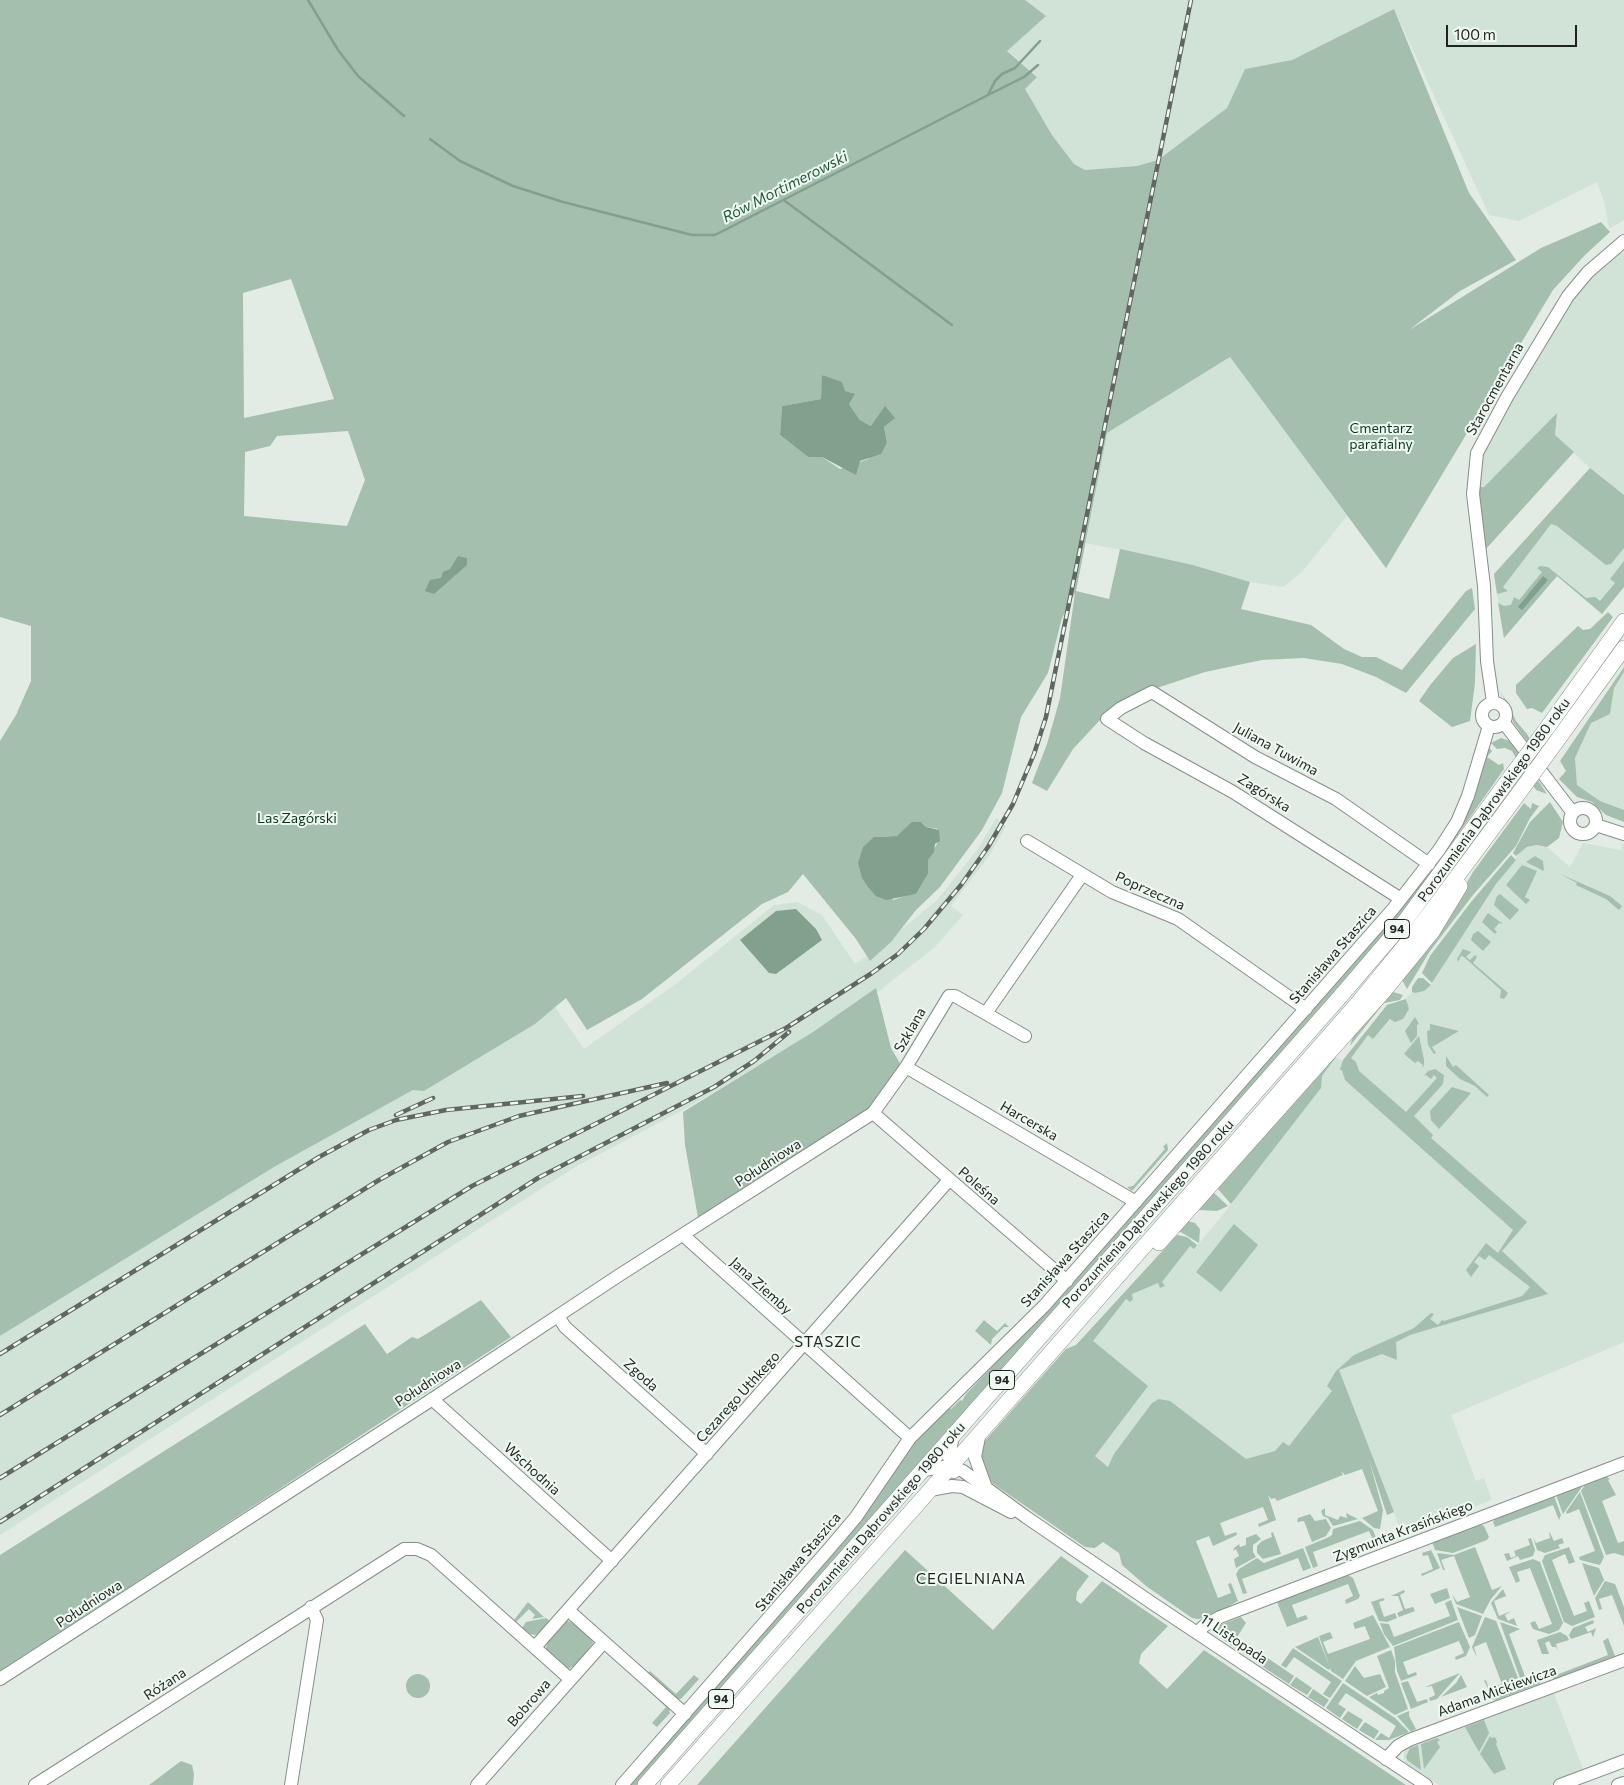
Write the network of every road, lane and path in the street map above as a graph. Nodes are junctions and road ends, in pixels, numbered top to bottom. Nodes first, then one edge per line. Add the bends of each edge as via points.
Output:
1 (1624, 240) edge
2 (1624, 622) edge
3 (1624, 648) edge
4 (1493, 702) junction
5 (1107, 719) joint
6 (1504, 723) junction
7 (1489, 726) junction
8 (1573, 813) junction
9 (1596, 825) junction
10 (1624, 834) edge
11 (1027, 841) dead end
12 (1428, 864) junction
13 (1082, 875) junction
14 (1401, 899) junction
15 (1306, 1009) junction
16 (986, 1013) junction
17 (1025, 1036) dead end
18 (906, 1067) junction
19 (873, 1113) junction
20 (949, 1180) junction
21 (1136, 1202) junction
22 (684, 1234) junction
23 (1067, 1281) junction
24 (558, 1316) junction
25 (804, 1344) junction
26 (432, 1399) junction
27 (980, 1432) junction
28 (953, 1435) junction
29 (910, 1438) junction
30 (707, 1454) junction
31 (1624, 1463) edge
32 (950, 1466) junction
33 (924, 1470) junction
34 (985, 1485) junction
35 (963, 1487) junction
36 (930, 1490) junction
37 (1026, 1517) junction
38 (612, 1562) junction
39 (312, 1607) junction
40 (568, 1610) junction
41 (1198, 1633) junction
42 (604, 1642) junction
43 (535, 1647) junction
44 (1624, 1660) edge
45 (0, 1679) edge
46 (570, 1679) junction
47 (685, 1714) junction
48 (1386, 1759) junction
49 (1624, 1761) edge
50 (1624, 1783) edge
51 (35, 1785) edge
52 (291, 1785) edge
53 (477, 1785) edge
54 (622, 1785) edge
55 (645, 1785) edge
56 (668, 1785) edge
57 (1426, 1785) edge
58 (1560, 1785) edge
59 (1618, 1785) edge

1 - 4 street, Starocmentarna via 1588,272 1558,310 1477,453 1473,494
2 - 28 main road, Porozumienia Dąbrowskiego 1980 roku / 94, bridge via 1440,874 1377,954
3 - 27 main road, Porozumienia Dąbrowskiego 1980 roku / 94, bridge via 1385,971
4 - 6 street via 1504,708 1507,714
4 - 7 street via 1482,711 1482,718
5 - 12 street, Juliana Tuwima via 1152,692 1248,752 1336,800
5 - 14 street, Zagórska via 1233,792
6 - 7 street via 1496,728
6 - 8 street
7 - 12 street, Stanisława Staszica via 1466,803
8 - 9 street via 1581,808 1589,810 1595,816
8 - 9 street via 1570,824 1578,833 1586,834
9 - 10 street
11 - 13 street, Poprzeczna
12 - 14 street, Stanisława Staszica
13 - 15 street, Poprzeczna via 1121,896 1178,919
13 - 16 street
14 - 15 street, Stanisława Staszica
15 - 21 street, Stanisława Staszica
16 - 17 street, Szklana
16 - 18 street, Szklana via 955,996 949,996
18 - 19 street, Szklana
18 - 21 street, Harcerska
19 - 20 street, Poleśna
19 - 22 street, Południowa
20 - 23 street, Poleśna
20 - 25 street, Cezarego Uthkego
21 - 23 street, Stanisława Staszica
22 - 24 street, Południowa
22 - 25 street, Jana Ziemby
23 - 29 street, Stanisława Staszica
24 - 26 street, Południowa
24 - 30 street, Zgoda via 565,1327
25 - 29 street, Jana Ziemby
25 - 30 street, Cezarego Uthkego
26 - 38 street, Wschodnia
26 - 45 street, Południowa
27 - 32 main road, Porozumienia Dąbrowskiego 1980 roku / 94
27 - 34 street via 975,1457
28 - 32 street
28 - 33 main road, Porozumienia Dąbrowskiego 1980 roku / 94
29 - 47 street, Stanisława Staszica via 832,1546
30 - 38 street, Cezarego Uthkego
31 - 41 street, Zygmunta Krasińskiego via 1220,1617
32 - 33 street
32 - 34 street, 11 Listopada
32 - 35 street
32 - 36 main road, Porozumienia Dąbrowskiego 1980 roku / 94
33 - 55 main road, Porozumienia Dąbrowskiego 1980 roku / 94
34 - 37 street, 11 Listopada
35 - 36 street
35 - 37 street, 11 Listopada
36 - 56 main road, Porozumienia Dąbrowskiego 1980 roku / 94
37 - 41 street, 11 Listopada
38 - 40 street, Cezarego Uthkego
39 - 43 street, Różana via 397,1552 417,1549 431,1555
39 - 51 street, Różana
39 - 52 street via 317,1620
40 - 42 street
40 - 43 street, Cezarego Uthkego
41 - 48 street, 11 Listopada
42 - 46 street, Bobrowa
42 - 47 street
43 - 46 street, Różana
44 - 48 street, Adama Mickiewicza via 1405,1742
46 - 53 street, Bobrowa
47 - 54 street, Stanisława Staszica
48 - 57 street, 11 Listopada
49 - 58 street
50 - 59 street

